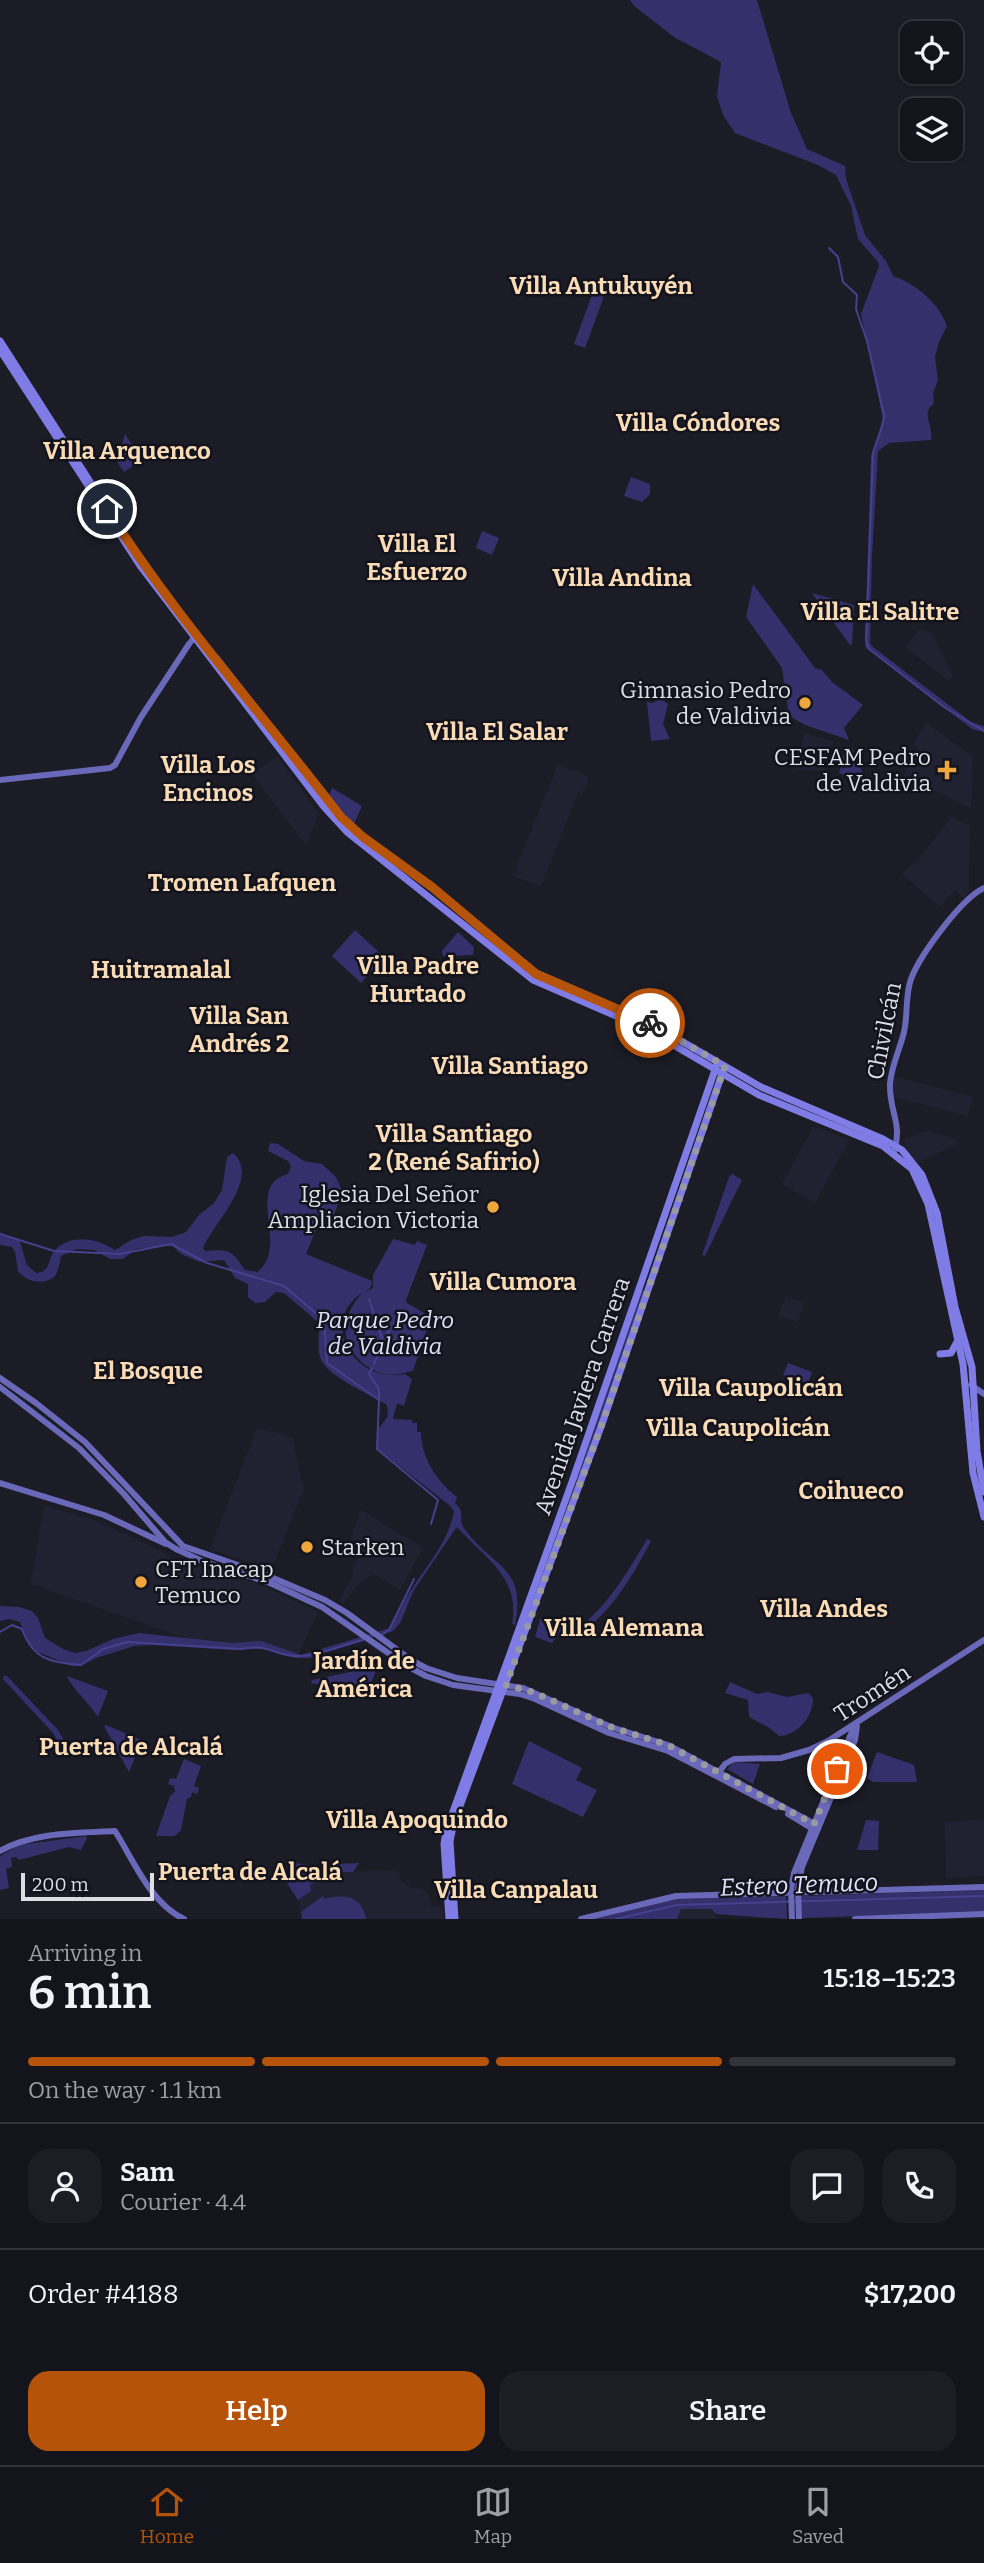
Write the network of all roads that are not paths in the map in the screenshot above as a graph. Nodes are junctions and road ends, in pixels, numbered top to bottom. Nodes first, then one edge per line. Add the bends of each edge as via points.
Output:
1 (0, 341) edge
2 (0, 349) edge
3 (195, 636) junction
4 (0, 780) edge
5 (984, 888) edge
6 (720, 1068) junction
7 (895, 1149) junction
8 (957, 1338) junction
9 (940, 1354) dead end
10 (0, 1378) edge
11 (966, 1378) junction
12 (0, 1387) edge
13 (973, 1387) junction
14 (984, 1394) edge
15 (0, 1483) edge
16 (984, 1492) edge
17 (984, 1517) edge
18 (167, 1544) junction
19 (266, 1575) junction
20 (258, 1579) junction
21 (984, 1640) edge
22 (398, 1656) junction
23 (501, 1688) junction
24 (856, 1723) junction
25 (625, 1738) junction
26 (641, 1738) junction
27 (482, 1742) junction
28 (720, 1773) junction
29 (815, 1828) junction
30 (0, 1851) edge
31 (984, 1887) edge
32 (795, 1895) junction
33 (795, 1907) junction
34 (984, 1914) edge
35 (184, 1919) edge
36 (449, 1919) edge
37 (455, 1919) edge
38 (581, 1919) edge
39 (792, 1919) edge
40 (799, 1919) edge
41 (855, 1919) edge

1 - 3 main road
2 - 3 main road via 118,534
3 - 4 street via 115,765
3 - 6 main road via 341,817 372,843 536,974 650,1023
3 - 6 main road via 347,832 526,976 646,1029
5 - 7 street, Chivilcán via 931,943 911,979 904,1031 890,1079 898,1128
6 - 7 main road via 783,1106
6 - 23 main road, Avenida Javiera Carrera via 695,1159 602,1424
7 - 8 main road via 925,1195
7 - 13 main road via 917,1168 933,1198
8 - 9 main road via 953,1351
8 - 11 main road
10 - 19 street via 85,1442 177,1543
11 - 13 street
11 - 17 main road via 973,1473
12 - 18 street via 79,1448
13 - 14 street
13 - 16 main road
15 - 18 street via 104,1515
18 - 20 street
19 - 20 street
19 - 22 street via 325,1600 376,1633
20 - 22 street via 322,1607
21 - 24 street, Tromén
22 - 23 street via 443,1674
23 - 25 street
23 - 26 street via 533,1692
23 - 27 main road, Avenida Javiera Carrera
24 - 28 street, Tromén via 800,1753 729,1761
24 - 29 street
25 - 26 street
25 - 26 street
26 - 28 street via 668,1745
26 - 29 street
27 - 36 main road, Avenida Javiera Carrera via 444,1836
27 - 37 main road, Avenida Javiera Carrera via 450,1838
28 - 29 street
29 - 32 street via 794,1873
30 - 35 street via 26,1840 115,1831 170,1913
31 - 32 street
32 - 33 street
32 - 38 street via 676,1896
33 - 39 street
33 - 40 street
34 - 41 street

